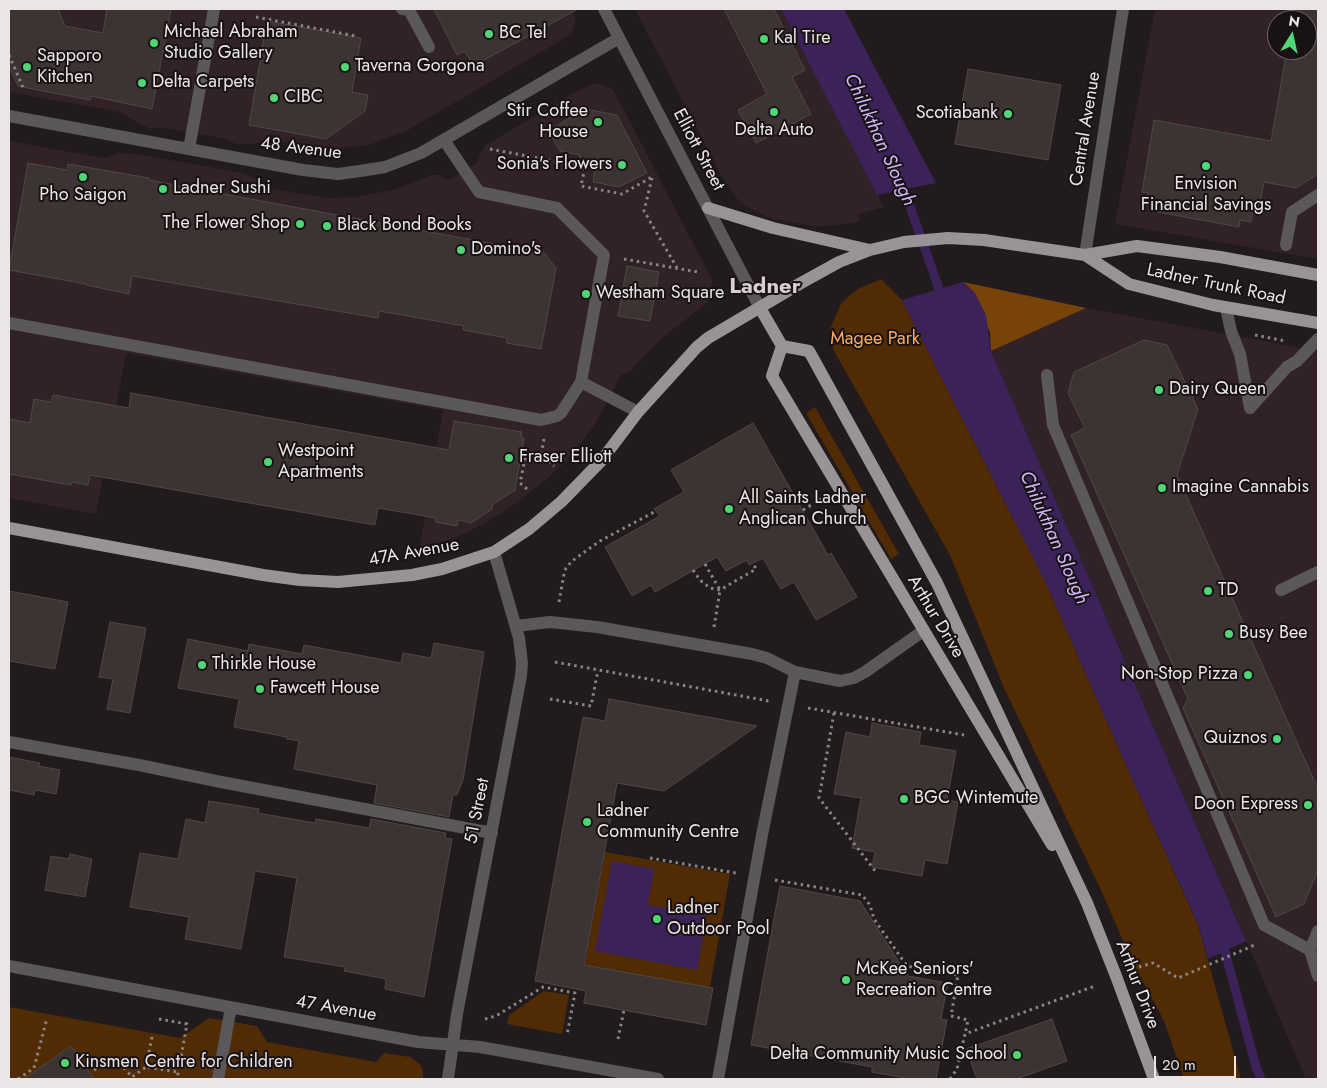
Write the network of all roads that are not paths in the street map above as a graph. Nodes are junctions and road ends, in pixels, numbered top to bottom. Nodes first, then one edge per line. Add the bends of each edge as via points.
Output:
1 (214, 9) edge
2 (402, 9) edge
3 (604, 9) edge
4 (1124, 9) edge
5 (618, 38) junction
6 (429, 47) dead end
7 (9, 116) edge
8 (444, 140) junction
9 (189, 149) junction
10 (1318, 195) edge
11 (708, 208) junction
12 (1286, 245) dead end
13 (870, 250) junction
14 (1085, 255) junction
15 (1318, 275) edge
16 (760, 308) junction
17 (1226, 308) junction
18 (9, 323) edge
19 (1318, 323) edge
20 (1318, 340) edge
21 (782, 346) junction
22 (1047, 375) dead end
23 (581, 382) junction
24 (638, 412) junction
25 (9, 528) edge
26 (494, 552) junction
27 (1318, 572) edge
28 (1281, 590) dead end
29 (516, 626) junction
30 (923, 631) junction
31 (795, 672) junction
32 (9, 742) edge
33 (492, 833) junction
34 (1087, 903) junction
35 (1318, 931) edge
36 (1310, 950) junction
37 (9, 966) edge
38 (1318, 976) edge
39 (231, 1007) junction
40 (453, 1045) junction
41 (218, 1079) edge
42 (448, 1079) edge
43 (658, 1079) edge
44 (718, 1079) edge
45 (1154, 1079) edge

1 - 9 street
2 - 6 street via 409,10
3 - 5 street, Elliott Street
4 - 14 street, Central Avenue
5 - 8 street, 48 Avenue
5 - 11 street, Elliott Street
7 - 9 street, 48 Avenue
8 - 9 street, 48 Avenue via 404,161 338,174
8 - 23 street via 478,192 557,208 604,255
10 - 12 street via 1292,212
11 - 13 main road via 773,228
11 - 16 street, Elliott Street
13 - 14 main road, Ladner Trunk Road via 904,242 948,238
13 - 16 main road, Ladner Trunk Road via 824,270
14 - 15 main road, Ladner Trunk Road via 1137,246
14 - 17 main road, Ladner Trunk Road via 1129,284
16 - 21 main road
16 - 24 main road, 47A Avenue via 697,347
17 - 19 main road, Ladner Trunk Road
17 - 20 street via 1240,354 1250,408 1286,367 1297,361
18 - 23 street via 541,420 561,413
21 - 30 main road, Arthur Drive via 772,376
21 - 34 main road, Arthur Drive via 809,351 932,575
22 - 36 street via 1053,425 1264,925
23 - 24 street
24 - 26 main road, 47A Avenue via 601,461 561,502
25 - 26 main road, 47A Avenue via 300,580 372,580 412,575
26 - 29 street, 51 Street
27 - 28 street
29 - 31 street via 550,622 597,627 767,658
29 - 33 street, 51 Street via 521,676
30 - 31 street via 854,678 840,681
30 - 34 main road, Arthur Drive
31 - 44 street via 765,817
32 - 33 street
33 - 40 street, 51 Street
34 - 45 main road, Arthur Drive
35 - 36 street
36 - 38 street
37 - 39 street, 47 Avenue
39 - 40 street, 47 Avenue via 418,1042
39 - 41 street
40 - 42 street, 51 Street
40 - 43 street, 47 Avenue

